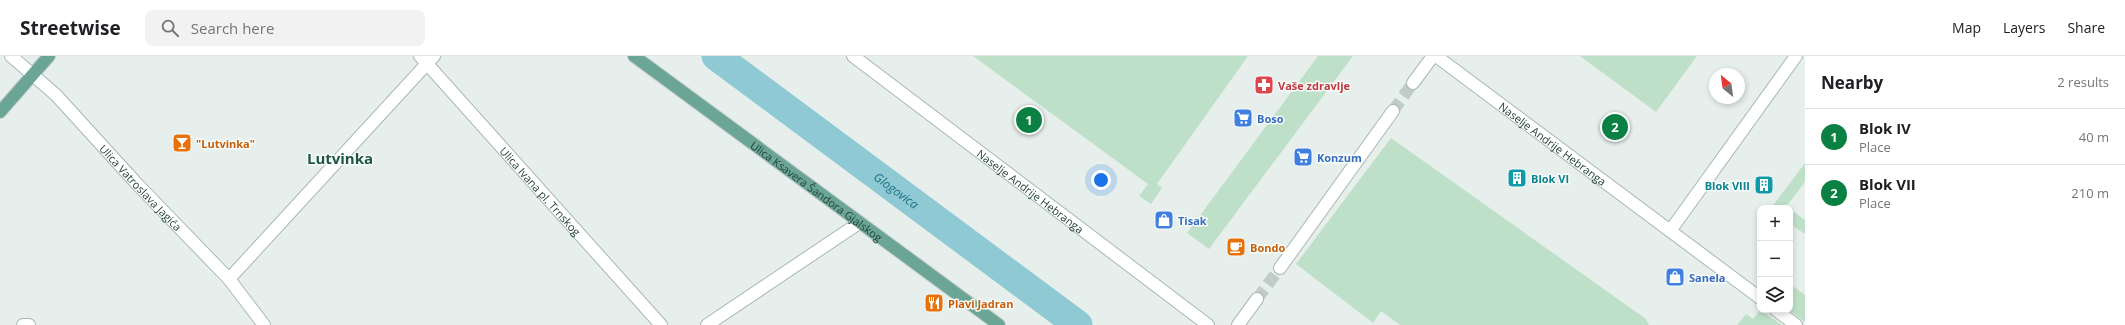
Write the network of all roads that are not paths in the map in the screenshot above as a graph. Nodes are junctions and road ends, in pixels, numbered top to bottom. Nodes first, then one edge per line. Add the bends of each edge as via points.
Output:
1 (11, 56) edge
2 (49, 56) edge
3 (634, 56) edge
4 (852, 56) edge
5 (1433, 56) edge
6 (1436, 56) edge
7 (1796, 56) edge
8 (427, 58) edge
9 (32, 75) junction
10 (1413, 83) tunnel mouth
11 (1393, 111) tunnel mouth
12 (0, 112) edge
13 (859, 223) junction
14 (1670, 231) junction
15 (1280, 268) tunnel mouth
16 (229, 279) junction
17 (1757, 296) edge
18 (1257, 299) tunnel mouth
19 (1780, 313) edge
20 (23, 325) edge
21 (28, 325) edge
22 (264, 325) edge
23 (661, 325) edge
24 (707, 325) edge
25 (999, 325) edge
26 (1208, 325) edge
27 (1238, 325) edge
28 (1796, 325) edge

1 - 9 street, Ulica Vatroslava Jagića
2 - 9 main road
3 - 13 main road, Ulica Ksavera Šandora Gjalskog
4 - 26 street, Naselje Andrije Hebranga
5 - 10 street
6 - 14 street, Naselje Andrije Hebranga
7 - 14 street
8 - 16 street
8 - 23 street, Ulica Ivana pl. Trnskog
9 - 12 main road
9 - 16 street, Ulica Vatroslava Jagića via 56,95
11 - 15 street
13 - 24 street
13 - 25 main road, Ulica Ksavera Šandora Gjalskog
14 - 17 street, Naselje Andrije Hebranga
16 - 22 street, Ulica Vatroslava Jagića
18 - 27 street
19 - 28 street
20 - 21 street

